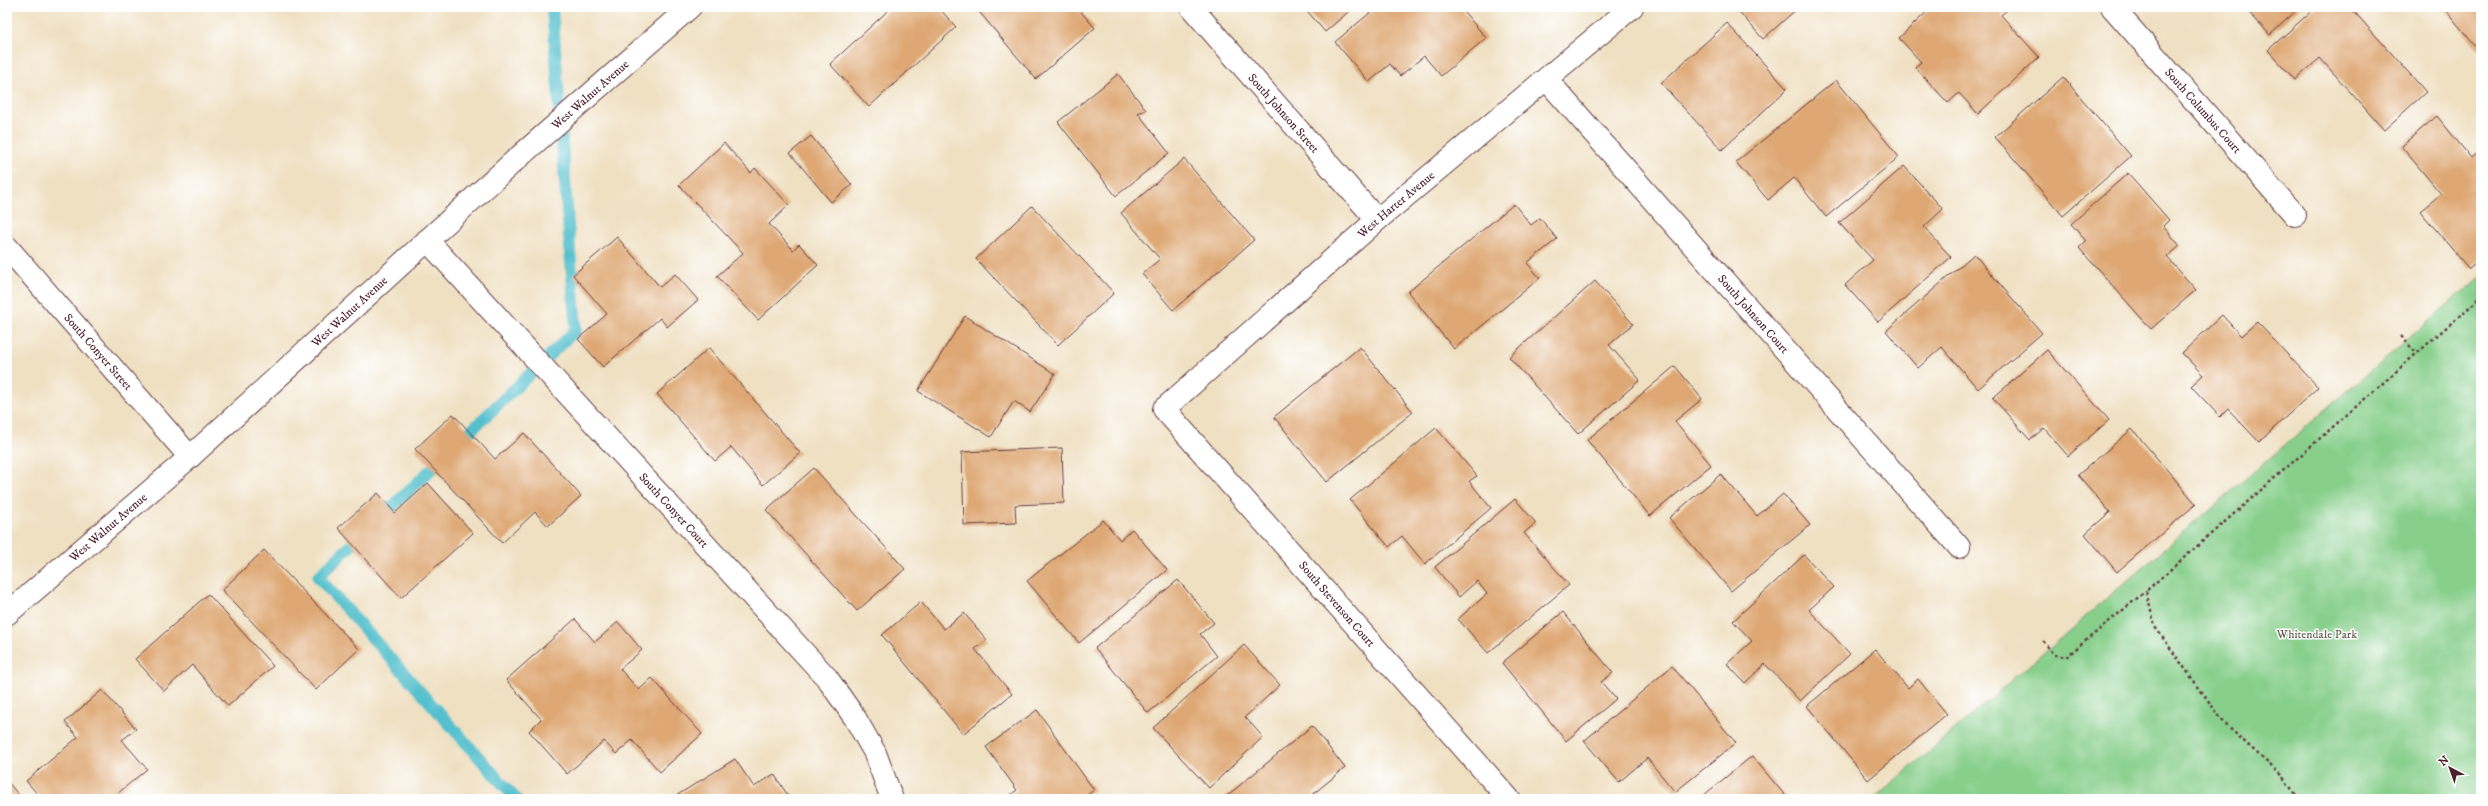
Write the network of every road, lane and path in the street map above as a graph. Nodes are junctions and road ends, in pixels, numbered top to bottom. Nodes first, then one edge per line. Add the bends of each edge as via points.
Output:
1 (690, 7) edge
2 (1191, 7) edge
3 (1632, 7) edge
4 (2112, 7) edge
5 (1547, 80) junction
6 (2295, 215) dead end
7 (1377, 220) junction
8 (427, 240) junction
9 (7, 247) edge
10 (2481, 298) edge
11 (2401, 336) dead end
12 (2417, 354) junction
13 (1164, 409) joint
14 (190, 457) junction
15 (1959, 548) dead end
16 (2146, 591) junction
17 (7, 614) edge
18 (2044, 641) dead end
19 (892, 799) edge
20 (1509, 799) edge
21 (2299, 799) edge

1 - 8 street, West Walnut Avenue
2 - 7 street, South Johnson Street
3 - 5 street, West Harter Avenue
4 - 6 street, South Columbus Court
5 - 7 street, West Harter Avenue
5 - 15 street, South Johnson Court
7 - 13 street, West Harter Avenue
8 - 14 street, West Walnut Avenue
8 - 19 street, South Conyer Court via 827,678 855,718 875,753
9 - 14 street, South Conyer Street
10 - 12 path
11 - 12 path
12 - 16 path
13 - 20 street, South Stevenson Court
14 - 17 street, West Walnut Avenue
16 - 18 path via 2066,658 2055,655
16 - 21 path via 2155,627 2220,718 2282,776

